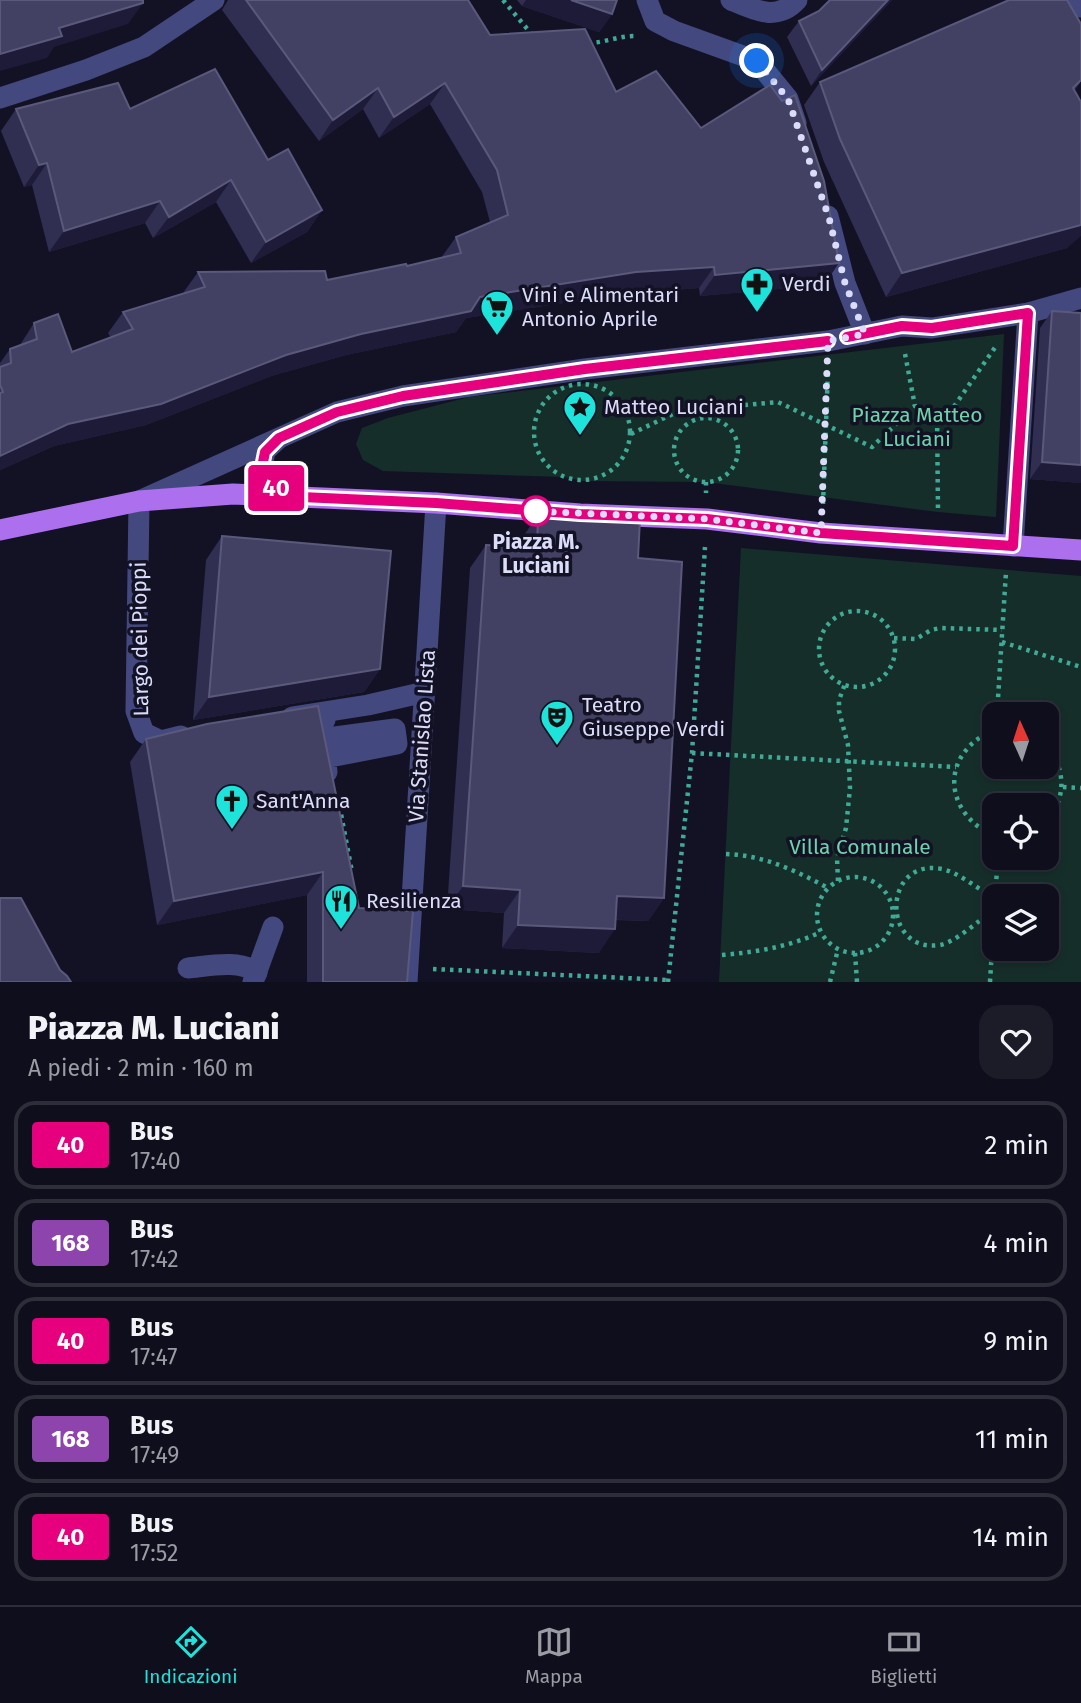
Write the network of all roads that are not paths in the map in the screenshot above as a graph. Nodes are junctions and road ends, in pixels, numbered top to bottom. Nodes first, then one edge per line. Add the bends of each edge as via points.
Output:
1 (192, 0) edge
2 (214, 0) edge
3 (647, 0) edge
4 (732, 0) edge
5 (797, 0) edge
6 (1077, 0) edge
7 (1081, 7) edge
8 (176, 25) junction
9 (0, 98) edge
10 (804, 146) edge
11 (821, 194) edge
12 (1081, 298) edge
13 (1028, 313) junction
14 (865, 334) junction
15 (279, 438) junction
16 (301, 497) junction
17 (139, 501) junction
18 (436, 503) junction
19 (0, 530) edge
20 (1010, 545) junction
21 (1081, 550) edge
22 (424, 698) junction
23 (276, 720) edge
24 (191, 734) edge
25 (332, 780) edge
26 (273, 927) dead end
27 (188, 968) dead end
28 (407, 975) edge
29 (255, 977) edge

1 - 8 street
2 - 8 street
3 - 10 street via 655,21 757,61 788,99
4 - 5 street via 770,14
6 - 7 street
8 - 9 street via 144,47
11 - 14 street via 845,283
12 - 13 street
13 - 14 street
13 - 20 street
14 - 15 street via 403,396 337,412
15 - 16 street via 265,452 261,472 271,485
15 - 17 street
16 - 17 main road via 233,494
16 - 18 main road
17 - 19 main road
17 - 24 street, Largo dei Pioppi via 136,711 144,733 161,741
18 - 20 main road via 707,519 821,533
18 - 22 street, Via Stanislao Lista
20 - 21 main road
22 - 23 street
22 - 25 street via 319,721 320,739 395,729 397,744 330,757 326,764
22 - 28 street, Via Stanislao Lista
26 - 29 street
27 - 29 street via 244,967

